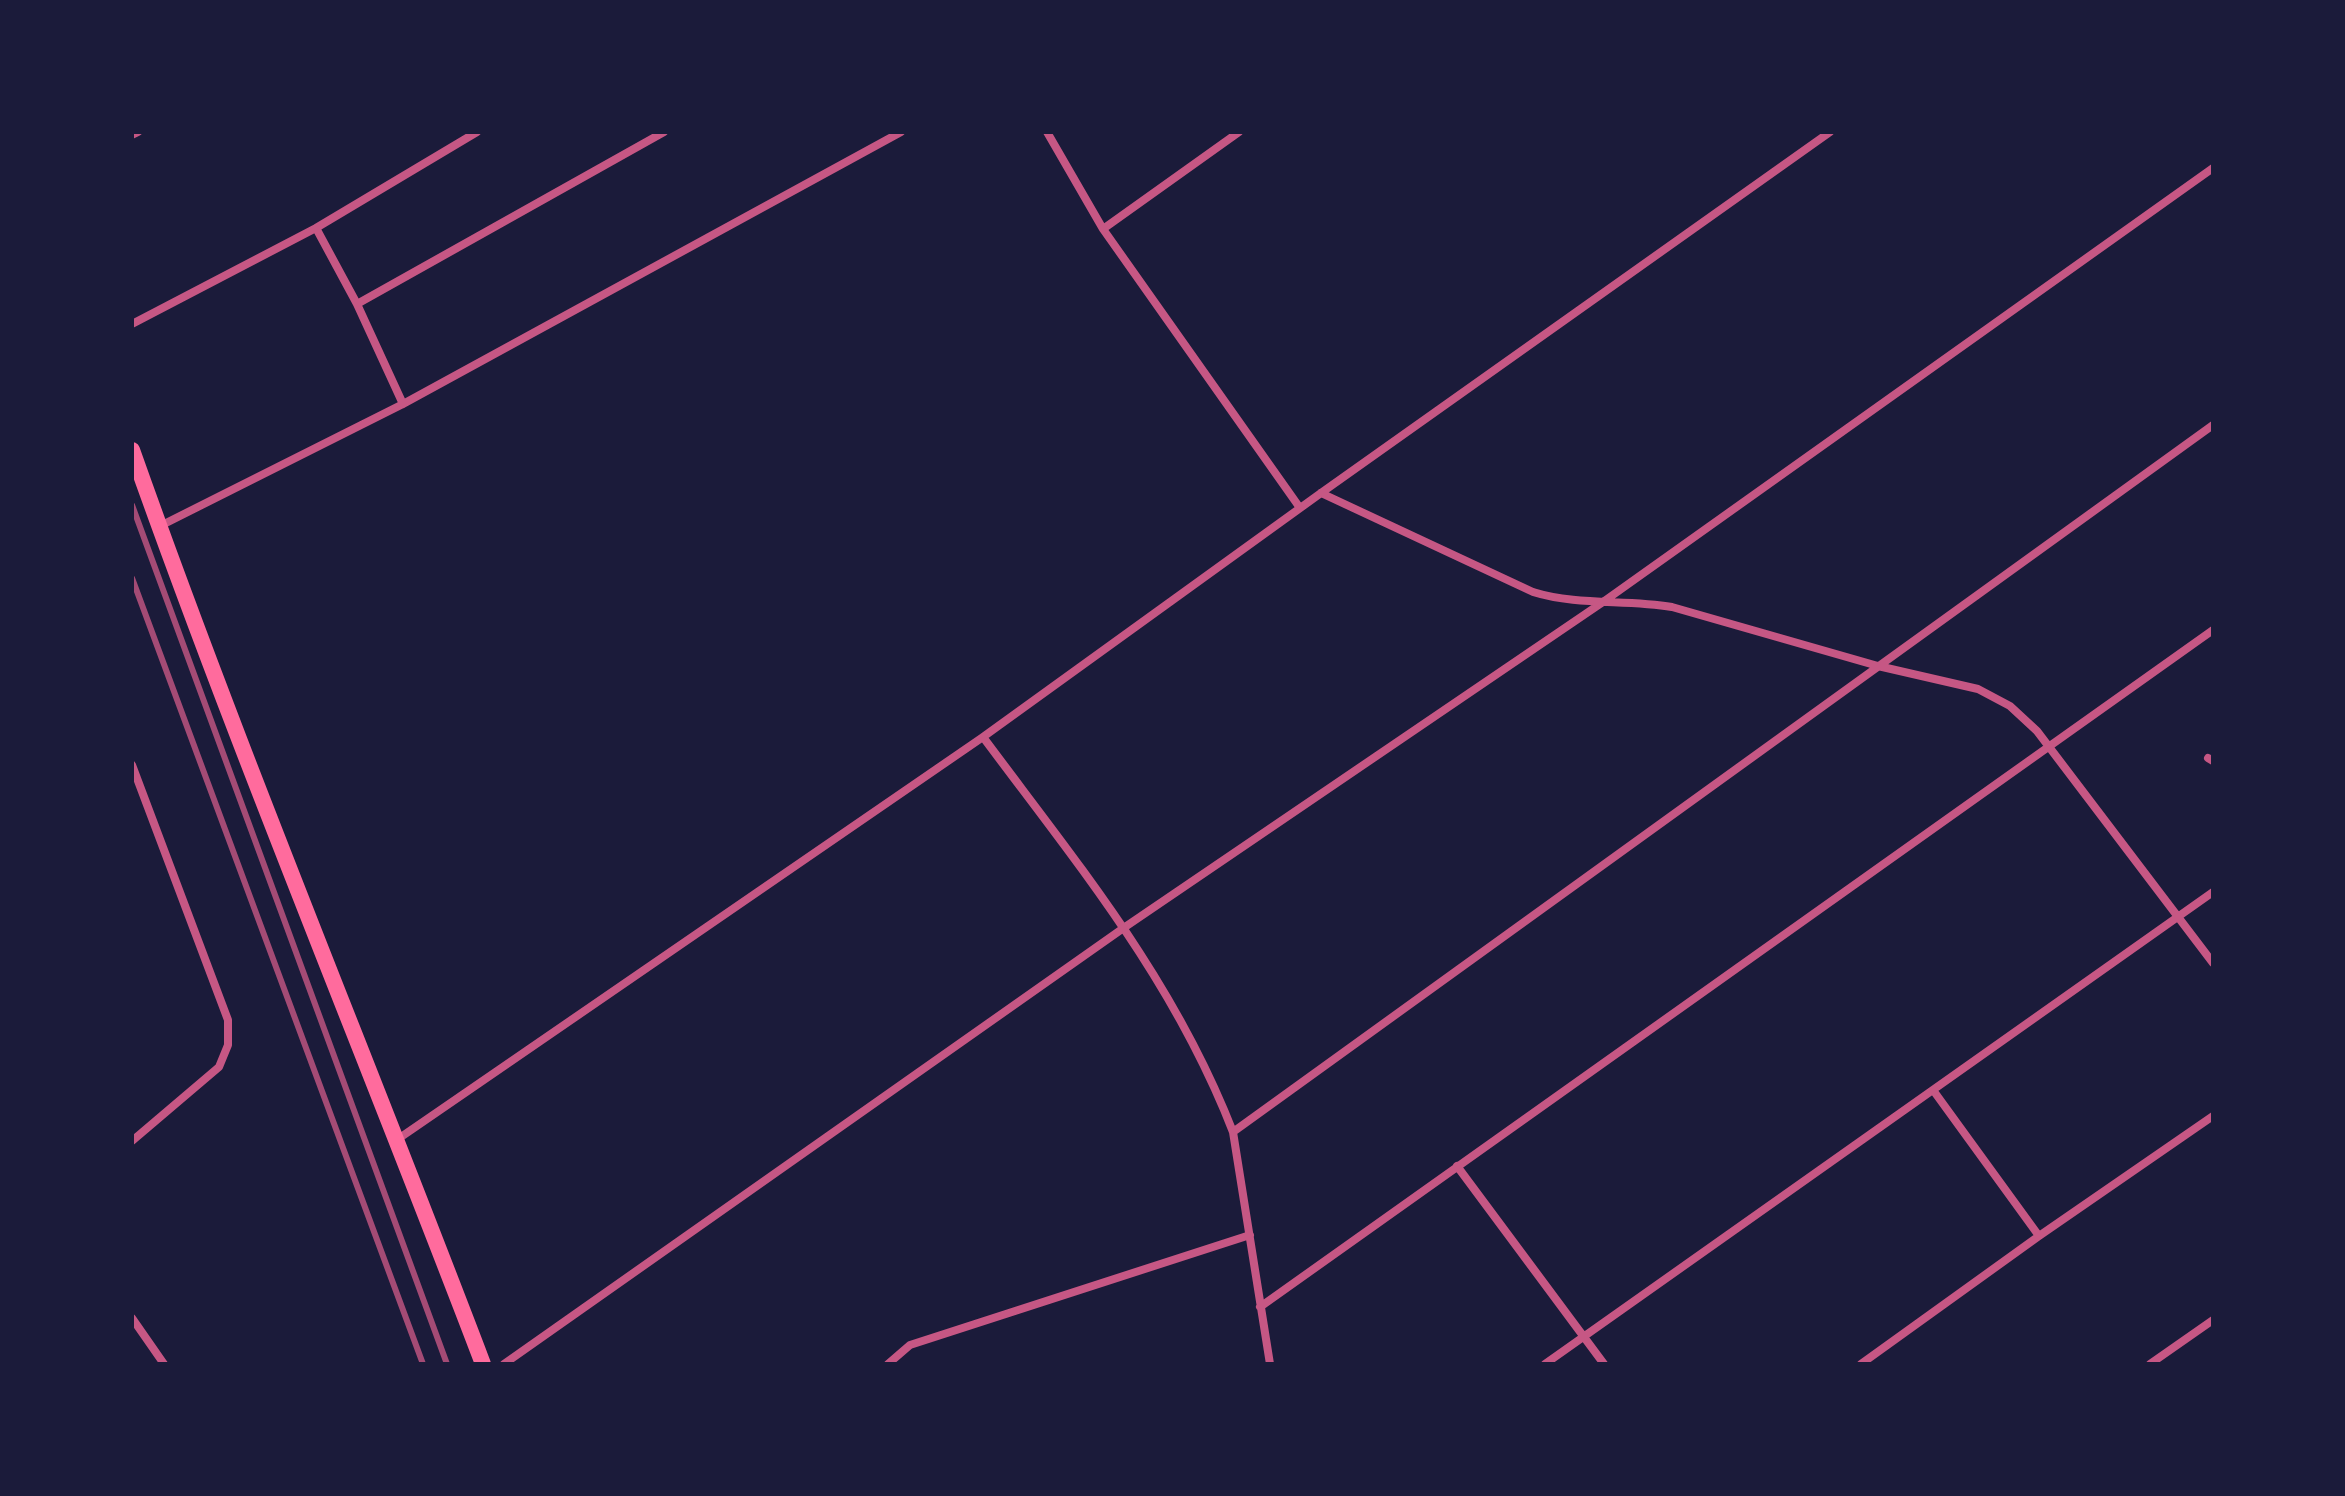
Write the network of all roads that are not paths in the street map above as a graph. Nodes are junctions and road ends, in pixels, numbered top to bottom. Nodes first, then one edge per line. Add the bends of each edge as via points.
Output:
1 (138, 132) edge
2 (477, 132) edge
3 (664, 132) edge
4 (901, 132) edge
5 (1047, 132) edge
6 (1239, 132) edge
7 (1830, 132) edge
8 (132, 135) edge
9 (1814, 136) edge
10 (2213, 168) edge
11 (316, 228) junction
12 (1103, 229) junction
13 (357, 304) junction
14 (132, 324) edge
15 (403, 404) junction
16 (2213, 425) edge
17 (132, 450) edge
18 (1321, 493) junction
19 (1300, 508) junction
20 (159, 526) junction
21 (1603, 602) junction
22 (2213, 630) edge
23 (1878, 666) junction
24 (983, 737) junction
25 (2049, 746) junction
26 (132, 765) edge
27 (2213, 892) edge
28 (2178, 917) junction
29 (1125, 927) junction
30 (2213, 963) edge
31 (1933, 1090) junction
32 (2213, 1116) edge
33 (1233, 1132) junction
34 (398, 1139) junction
35 (132, 1141) edge
36 (1457, 1166) junction
37 (1250, 1235) junction
38 (2039, 1236) junction
39 (1260, 1307) junction
40 (132, 1318) edge
41 (2213, 1320) edge
42 (1584, 1337) junction
43 (164, 1364) edge
44 (483, 1364) edge
45 (504, 1364) edge
46 (888, 1364) edge
47 (1270, 1364) edge
48 (1545, 1364) edge
49 (1604, 1364) edge
50 (1861, 1364) edge
51 (2150, 1364) edge

1 - 8 street
2 - 11 street
3 - 13 street
4 - 15 street
5 - 12 street
6 - 12 street
7 - 9 street
9 - 18 street
10 - 21 street
11 - 13 street
11 - 14 street
12 - 19 street
13 - 15 street
15 - 20 street
16 - 23 street
17 - 20 main road
18 - 19 street
18 - 21 street via 1533,592
19 - 24 street
20 - 34 main road
21 - 23 street via 1672,607
21 - 29 street
22 - 25 street
23 - 25 street via 1994,696
23 - 33 street
24 - 29 street
24 - 34 street
25 - 28 street
25 - 36 street
26 - 35 street via 228,1020 228,1045 219,1067
27 - 28 street
28 - 30 street
28 - 31 street
29 - 33 street via 1188,1032
29 - 45 street
31 - 38 street
31 - 42 street
32 - 38 street
33 - 37 street
34 - 44 main road
36 - 39 street
36 - 42 street
37 - 39 street
37 - 46 street via 910,1345
38 - 50 street
39 - 47 street
40 - 43 street
41 - 51 street
42 - 48 street
42 - 49 street

